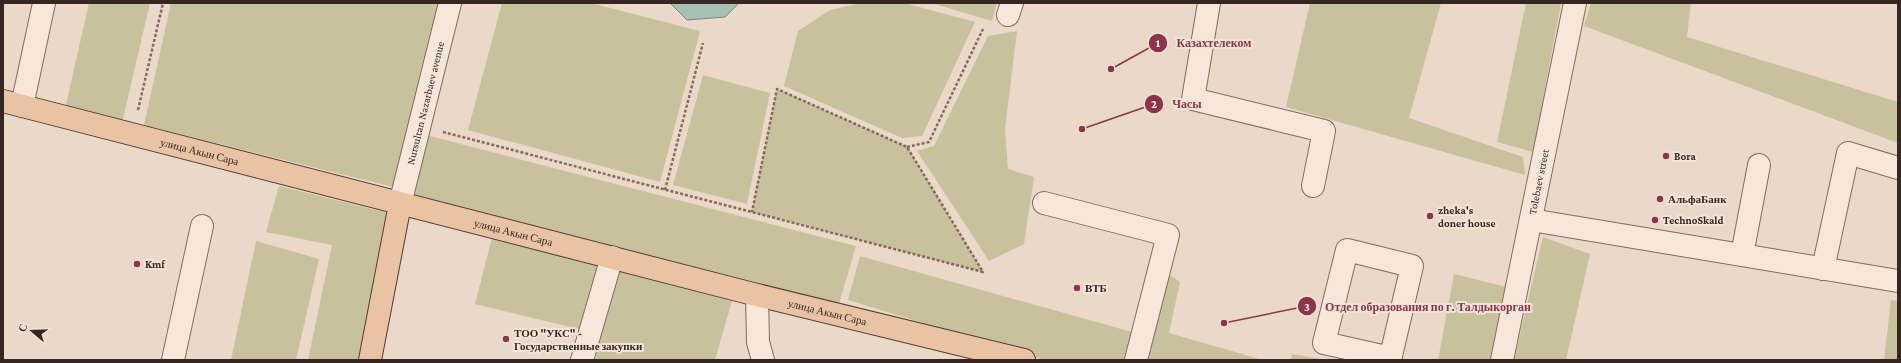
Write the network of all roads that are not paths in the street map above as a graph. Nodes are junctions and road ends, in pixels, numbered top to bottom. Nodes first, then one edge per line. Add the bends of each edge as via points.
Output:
1 (44, 3) edge
2 (450, 3) edge
3 (1209, 3) edge
4 (1575, 3) edge
5 (13, 103) edge
6 (1759, 165) dead end
7 (1898, 168) edge
8 (1312, 186) dead end
9 (1044, 203) dead end
10 (400, 204) junction
11 (1531, 220) junction
12 (202, 226) dead end
13 (1742, 255) junction
14 (612, 257) junction
15 (1823, 269) junction
16 (1898, 281) edge
17 (757, 295) junction
18 (1014, 359) edge
19 (1390, 359) edge
20 (174, 360) edge
21 (370, 360) edge
22 (582, 360) edge
23 (763, 360) edge
24 (1136, 360) edge
25 (1502, 360) edge

1 - 5 street
2 - 10 street, Nursultan Nazarbaev avenue
3 - 8 street via 1193,99 1324,131
4 - 11 street, Tolebaev street
5 - 10 main road, улица Акын Сара
6 - 13 street
7 - 15 street via 1848,153
9 - 24 street via 1168,235
10 - 14 main road, улица Акын Сара
10 - 21 main road
11 - 13 street
11 - 25 street, Tolebaev street
12 - 20 street
13 - 15 street
14 - 17 main road, улица Акын Сара
14 - 22 street
15 - 16 street
17 - 18 main road, улица Акын Сара
17 - 23 street via 758,342
19 - 19 street via 1412,266 1347,250 1324,343

